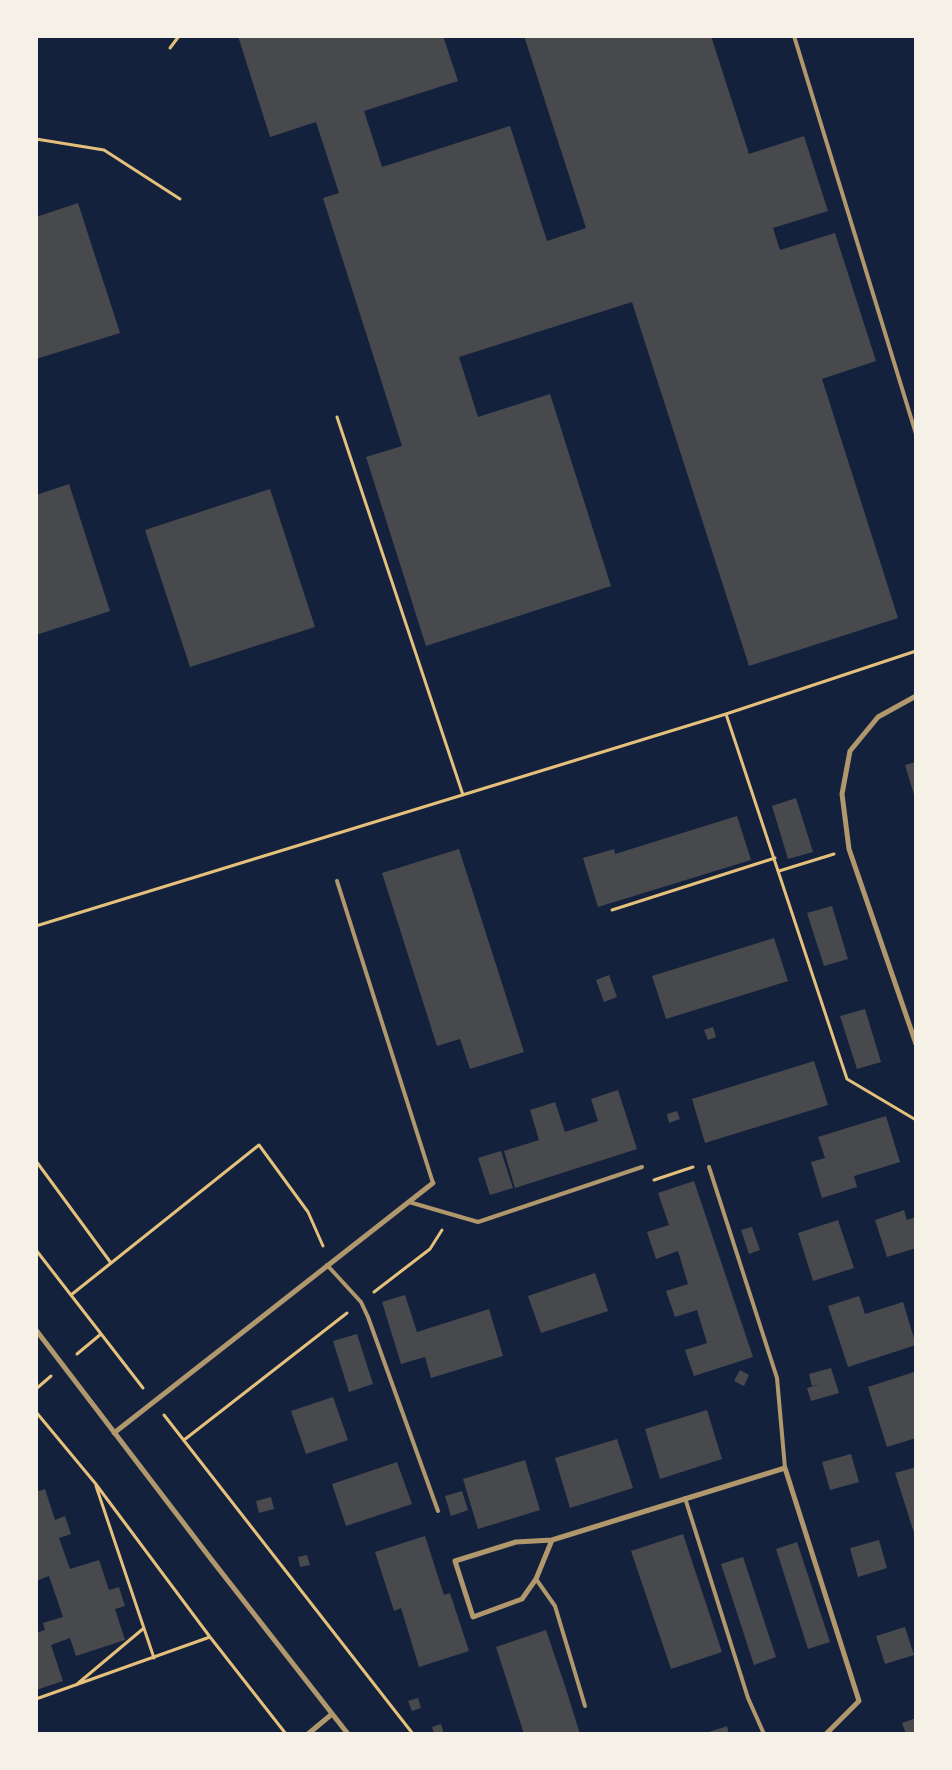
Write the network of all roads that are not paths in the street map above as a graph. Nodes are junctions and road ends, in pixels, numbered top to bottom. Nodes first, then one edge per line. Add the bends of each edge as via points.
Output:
1 (794, 36) edge
2 (916, 434) edge
3 (916, 696) edge
4 (337, 881) dead end
5 (916, 1044) edge
6 (642, 1167) road end
7 (709, 1167) road end
8 (433, 1183) joint
9 (409, 1202) junction
10 (329, 1263) junction
11 (36, 1330) edge
12 (114, 1433) junction
13 (785, 1468) junction
14 (684, 1498) junction
15 (438, 1510) dead end
16 (552, 1540) junction
17 (536, 1579) junction
18 (584, 1706) dead end
19 (332, 1714) junction
20 (308, 1734) edge
21 (348, 1734) edge
22 (764, 1734) edge
23 (826, 1734) edge

1 - 2 lane
3 - 5 street via 878,717 850,751 842,794 849,849
4 - 8 lane
6 - 9 lane via 478,1222
7 - 13 lane via 777,1378
8 - 9 street
9 - 10 street
10 - 12 street
10 - 15 lane via 361,1302 368,1317
11 - 12 street
12 - 19 street
13 - 14 street
13 - 23 street via 859,1701
14 - 16 street
14 - 22 lane via 748,1698
16 - 17 street
16 - 17 street via 516,1542 455,1561 473,1616 522,1599
17 - 18 lane via 555,1606
19 - 20 street
19 - 21 street

